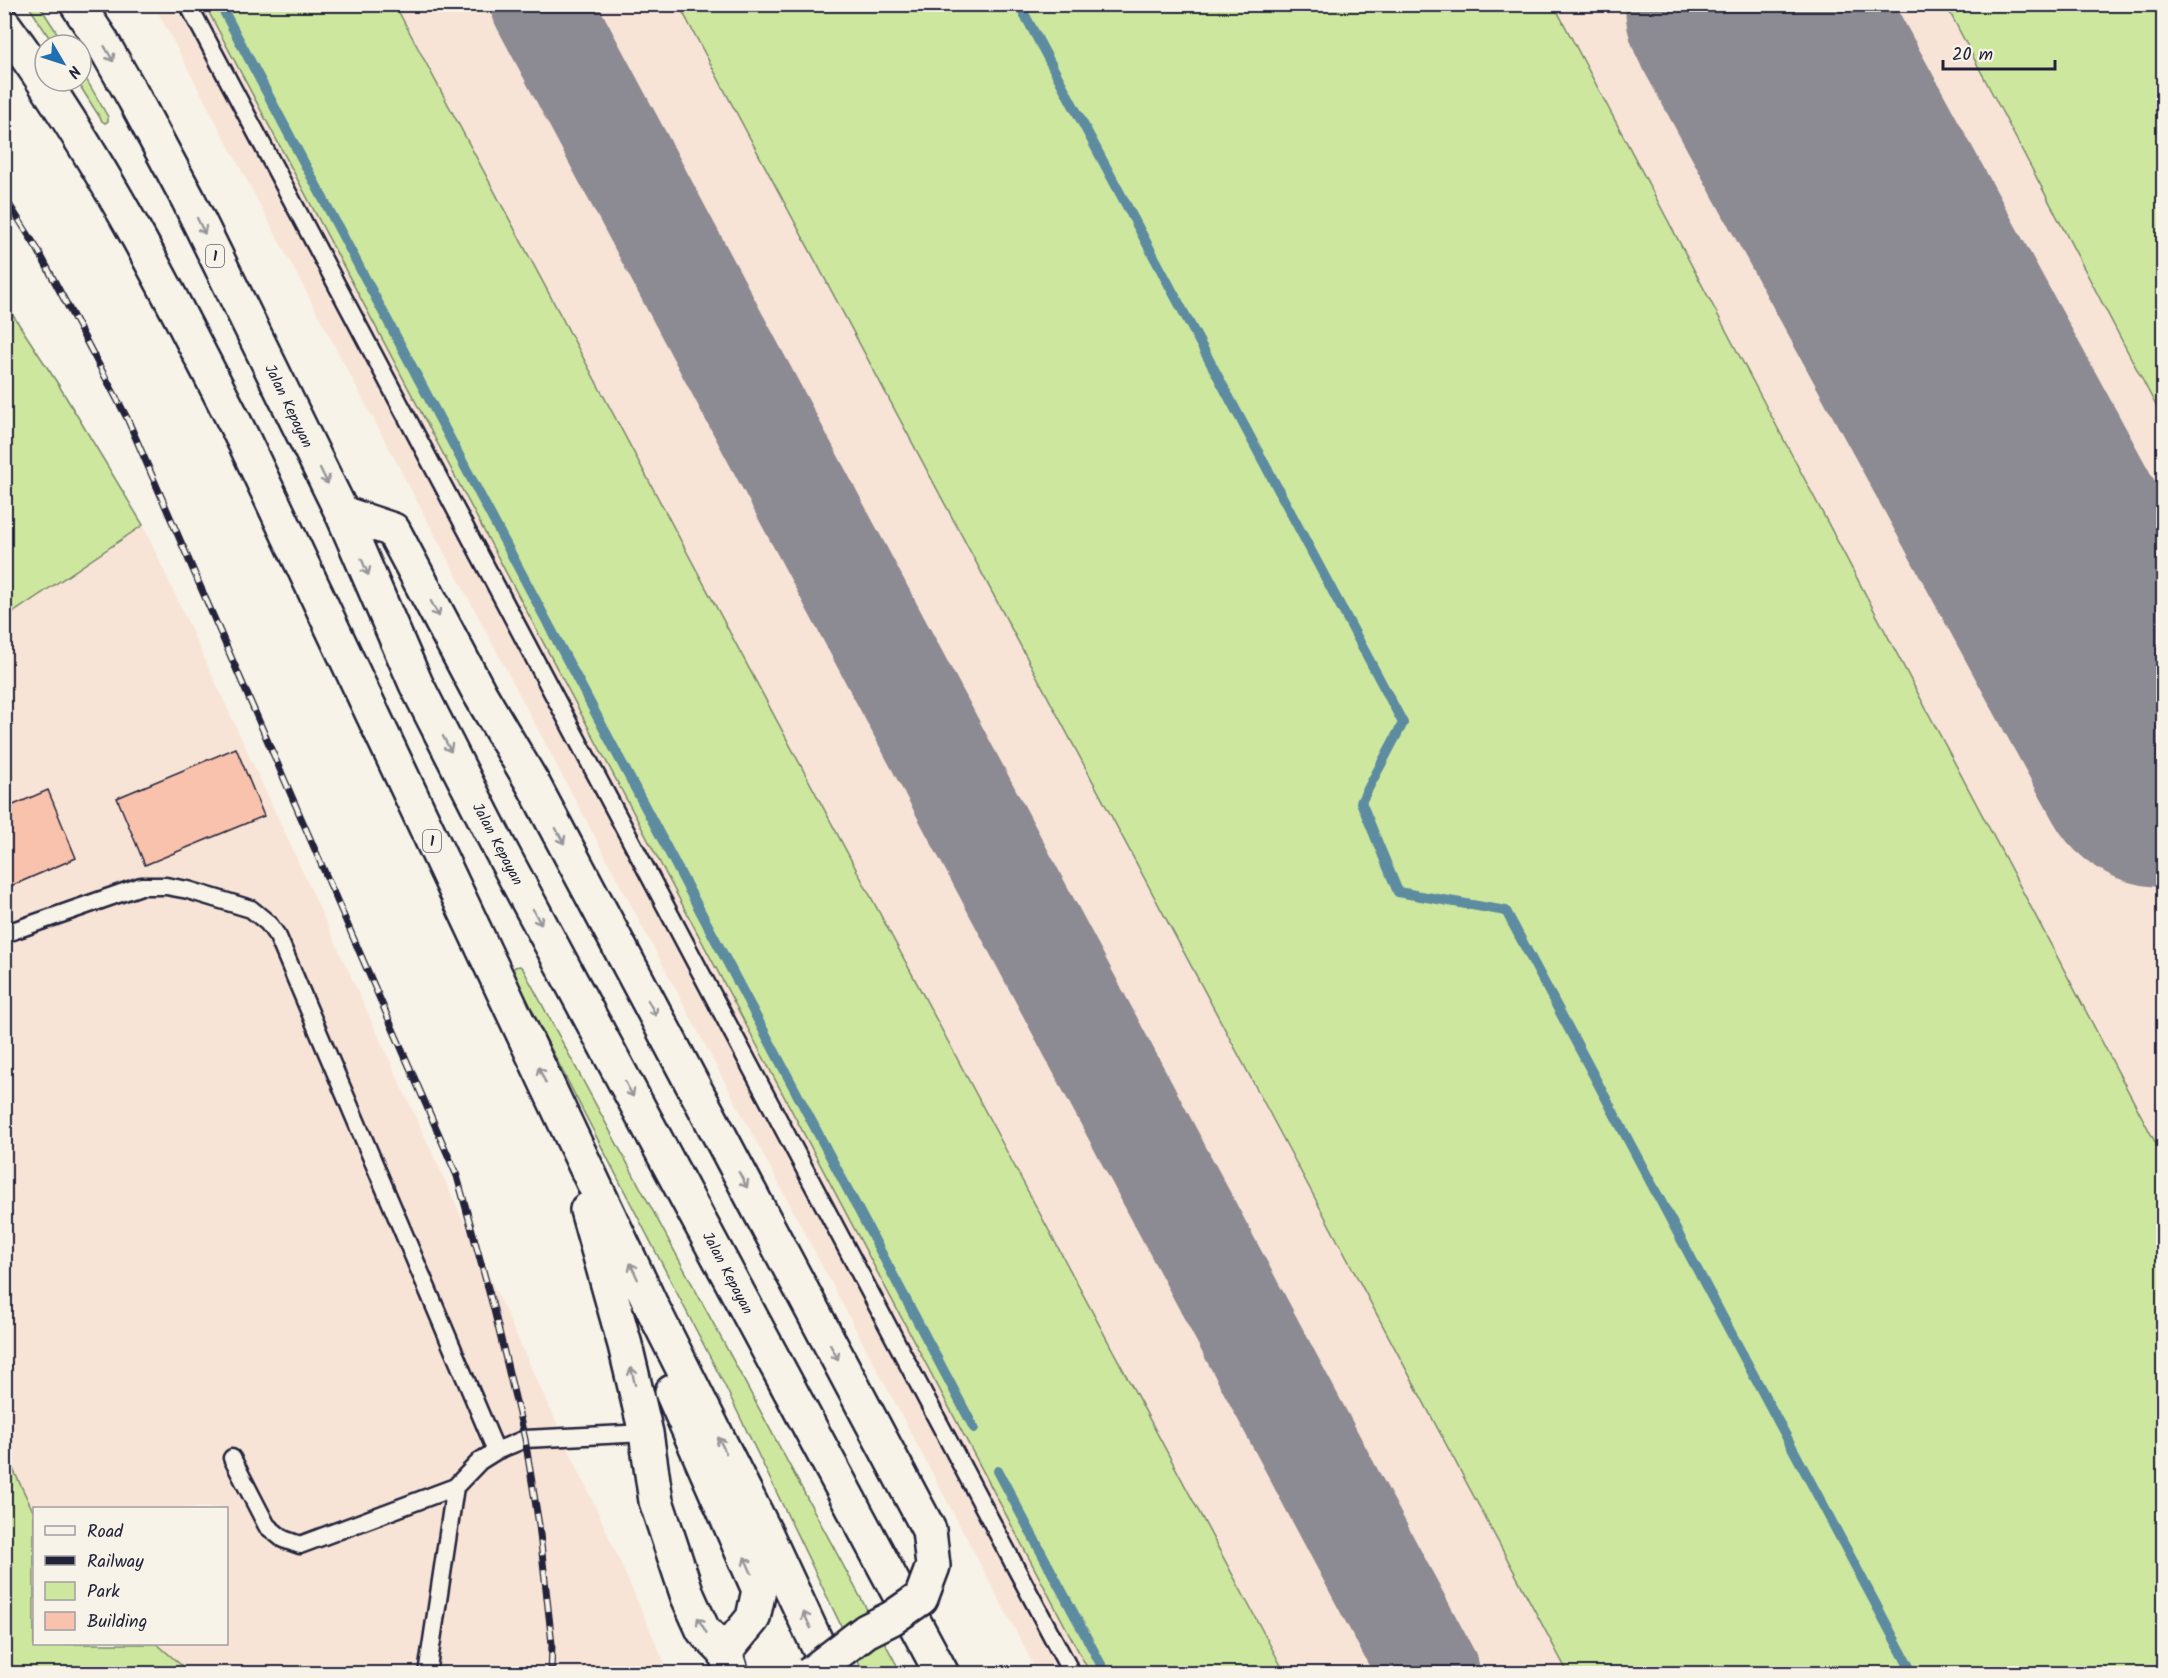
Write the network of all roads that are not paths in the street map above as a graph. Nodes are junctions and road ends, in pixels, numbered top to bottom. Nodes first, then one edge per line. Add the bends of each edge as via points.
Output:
1 (77, 4) edge
2 (188, 4) edge
3 (4, 25) edge
4 (342, 513) junction
5 (4, 934) edge
6 (557, 1107) junction
7 (651, 1305) junction
8 (646, 1433) junction
9 (496, 1451) junction
10 (232, 1458) dead end
11 (455, 1487) junction
12 (729, 1663) edge
13 (427, 1674) edge
14 (810, 1674) edge
15 (831, 1674) edge
16 (942, 1674) edge
17 (1072, 1674) edge

1 -> 4 main road, Jalan Kepayan / 1 via 188,199
2 - 17 lane
6 -> 3 main road, 1 via 295,548 182,318 85,145
4 -> 14 main road, bridge via 393,530 533,784 929,1530 933,1566 921,1598 866,1631
4 -> 16 main road, Jalan Kepayan / 1 via 416,684 499,847
5 - 9 lane via 141,886 188,890 251,909 268,922 278,937
7 -> 6 main road, 1
8 -> 6 main road via 607,1276
12 -> 7 main road via 753,1618 759,1590 669,1385
15 -> 7 main road, 1
8 - 9 lane via 525,1439
12 -> 8 main road via 703,1630 688,1597 656,1501
9 - 11 lane via 480,1461
10 - 11 lane via 267,1526 283,1539 300,1545
11 - 13 lane

